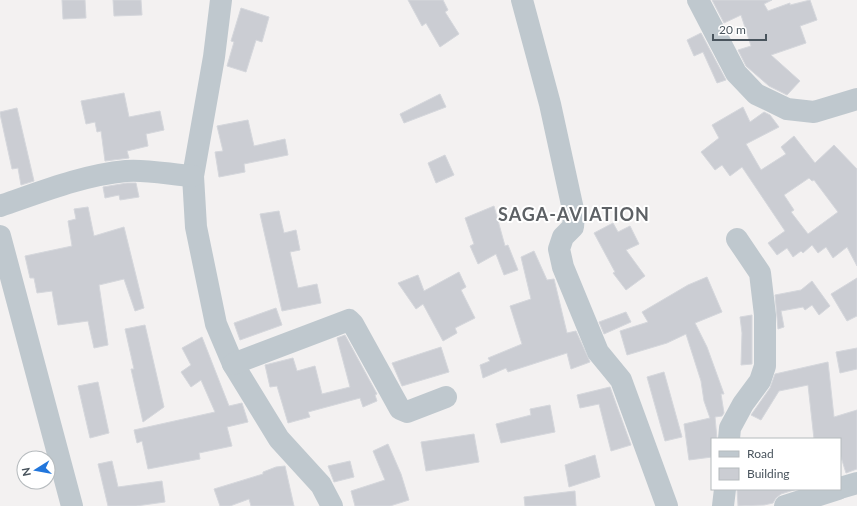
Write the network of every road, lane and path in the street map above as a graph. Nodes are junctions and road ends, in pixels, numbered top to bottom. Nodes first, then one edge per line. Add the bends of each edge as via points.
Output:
1 (221, 0) edge
2 (522, 0) edge
3 (698, 0) edge
4 (857, 99) edge
5 (193, 176) junction
6 (0, 206) edge
7 (0, 236) edge
8 (737, 239) dead end
9 (233, 364) junction
10 (446, 397) dead end
11 (729, 438) edge
12 (857, 483) edge
13 (841, 488) edge
14 (725, 490) edge
15 (836, 490) edge
16 (72, 506) edge
17 (332, 506) edge
18 (667, 506) edge
19 (723, 506) edge
20 (785, 506) edge

1 - 5 street via 214,57
2 - 18 street via 550,104 574,214 573,227 562,237 559,249 563,267 598,352 622,380
3 - 4 street via 736,72 756,94 787,109 814,112
5 - 6 street via 128,171 103,174 83,178
5 - 9 street via 196,228 216,324
7 - 16 street
8 - 11 street via 760,273 765,315 765,366 760,381 730,428
9 - 10 street via 349,320 400,409 407,412
9 - 17 street via 279,439 321,485
12 - 13 street
14 - 19 street
15 - 20 street

